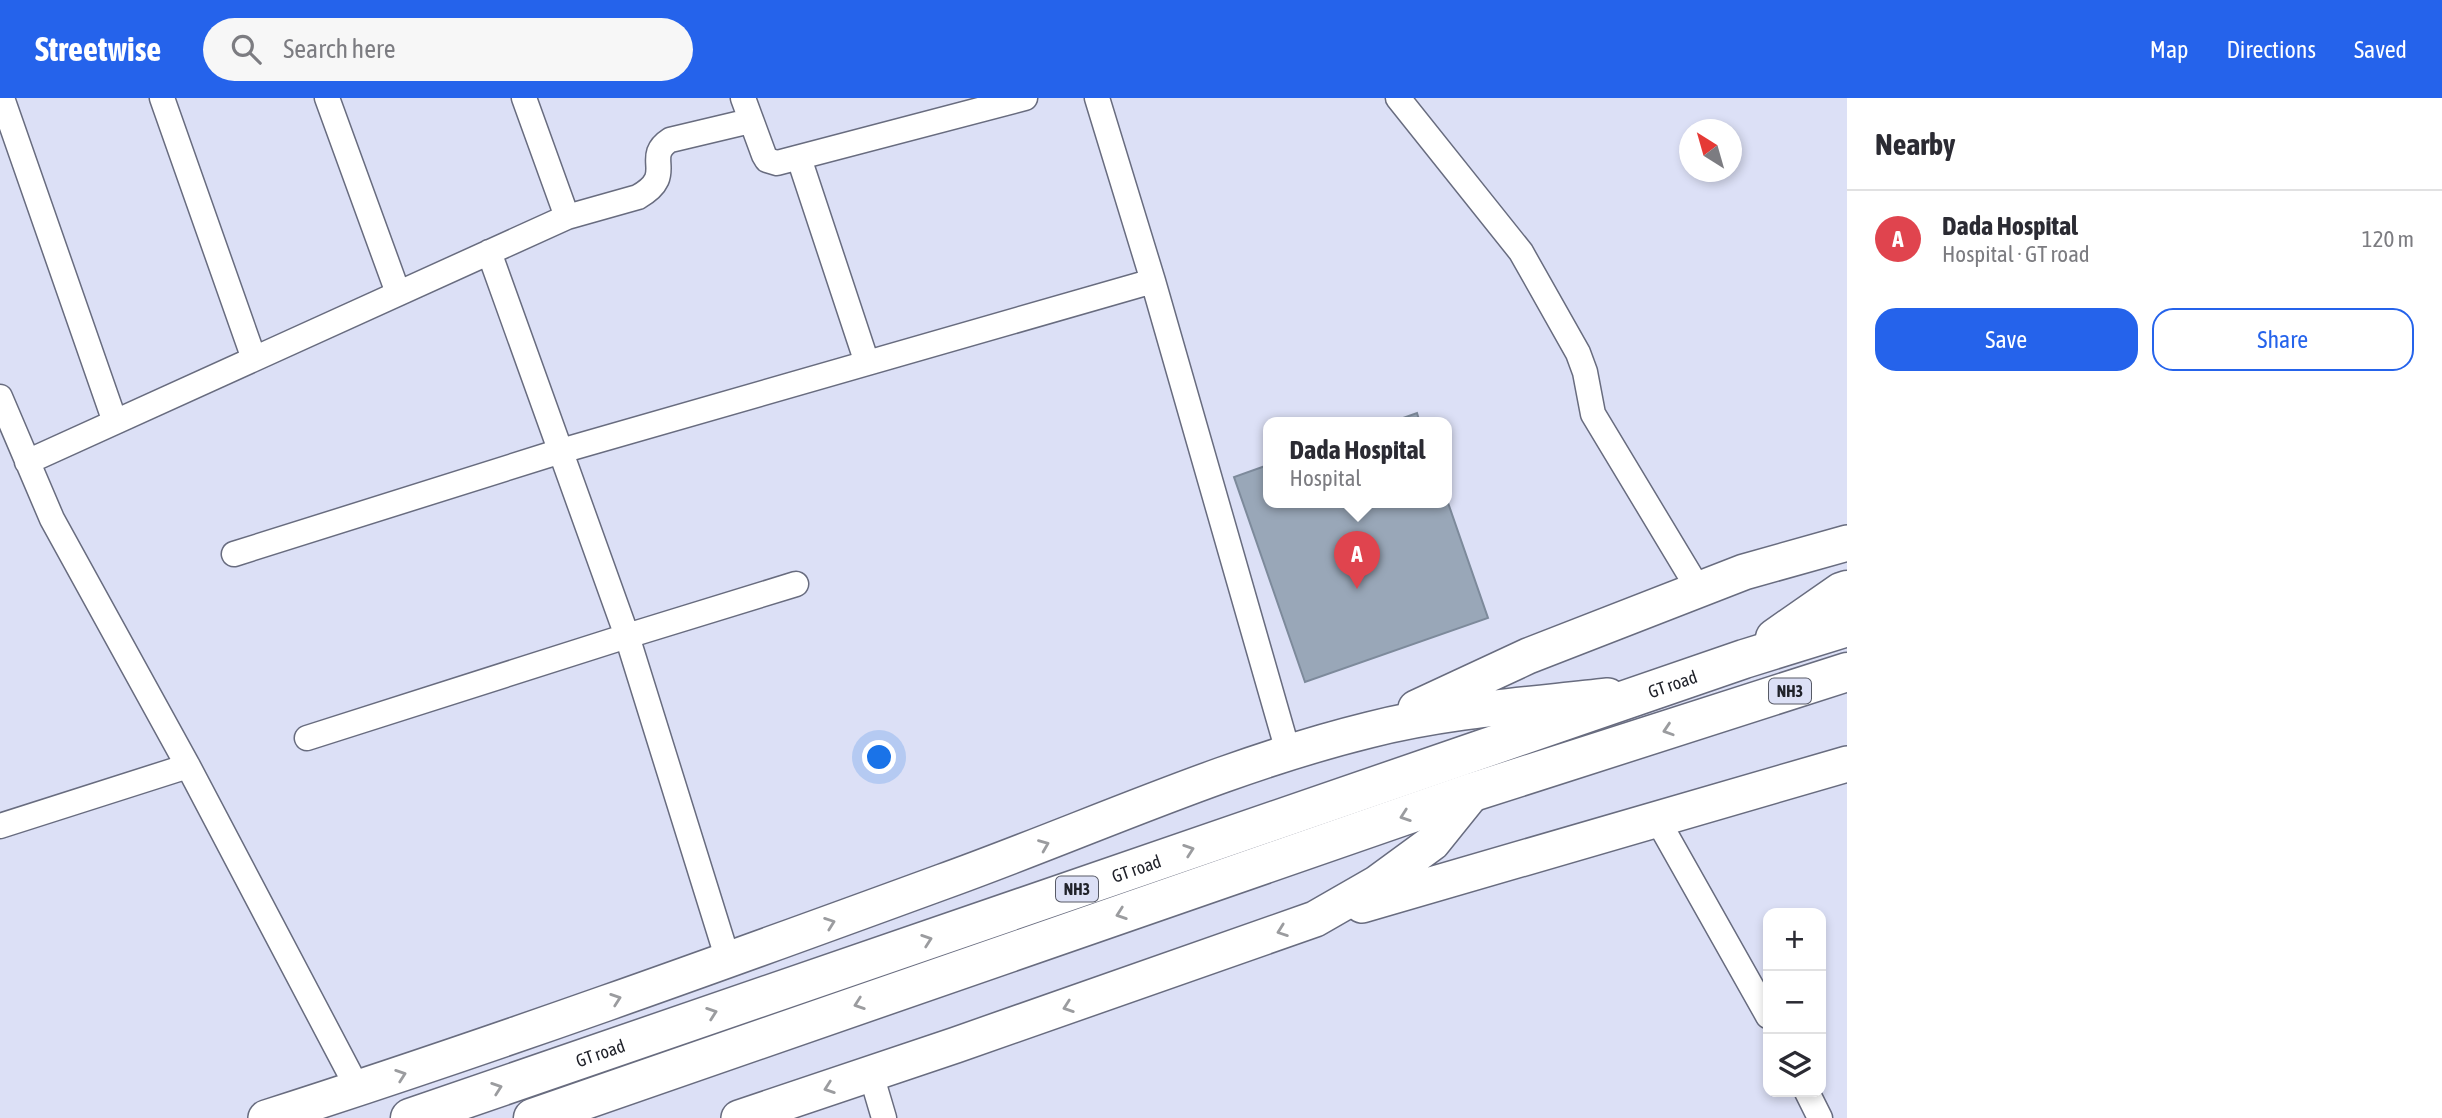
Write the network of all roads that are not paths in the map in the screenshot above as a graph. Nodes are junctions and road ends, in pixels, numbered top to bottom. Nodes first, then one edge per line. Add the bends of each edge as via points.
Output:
1 (2, 98) edge
2 (162, 98) edge
3 (327, 98) edge
4 (524, 98) edge
5 (1025, 98) edge
6 (1097, 98) edge
7 (1398, 98) edge
8 (747, 109) edge
9 (799, 158) junction
10 (567, 217) junction
11 (489, 251) junction
12 (1153, 281) junction
13 (398, 293) junction
14 (254, 359) junction
15 (867, 363) junction
16 (0, 397) edge
17 (115, 422) junction
18 (561, 451) junction
19 (27, 461) junction
20 (1847, 543) edge
21 (234, 554) dead end
22 (796, 584) dead end
23 (1699, 590) junction
24 (1847, 590) edge
25 (1847, 627) edge
26 (627, 636) junction
27 (1744, 659) junction
28 (1847, 672) edge
29 (1652, 691) junction
30 (1847, 698) edge
31 (1733, 709) junction
32 (1369, 730) junction
33 (307, 738) dead end
34 (1289, 755) junction
35 (1847, 764) edge
36 (188, 766) junction
37 (1473, 792) junction
38 (1657, 819) junction
39 (0, 826) edge
40 (1315, 919) junction
41 (728, 960) junction
42 (1763, 1007) edge
43 (871, 1074) junction
44 (358, 1088) junction
45 (1810, 1097) edge
46 (267, 1118) edge
47 (410, 1118) edge
48 (533, 1118) edge
49 (739, 1118) edge
50 (884, 1118) edge
51 (1820, 1118) edge

1 - 17 street
2 - 14 street
3 - 13 street
4 - 10 street
5 - 9 street
6 - 12 street
7 - 23 street via 1521,252 1578,353 1593,414
8 - 9 street via 767,160 777,163
8 - 10 street via 670,140 660,149 658,180 649,191
9 - 15 street
10 - 11 street
11 - 13 street
11 - 18 street
12 - 15 street
12 - 34 street
13 - 14 street
14 - 17 street
15 - 18 street
16 - 19 street
17 - 19 street
18 - 21 street
18 - 26 street
19 - 36 street via 52,519
20 - 23 street via 1744,572
22 - 26 street
23 - 32 street via 1528,656
24 - 27 highway
25 - 27 highway, NH3
26 - 33 street
26 - 41 street
27 - 29 highway, GT road / NH3
28 - 31 highway, NH3
29 - 32 street via 1446,715
47 -> 29 highway, GT road / NH3
30 - 31 highway
31 -> 37 highway, NH3
32 - 34 street
41 -> 34 street via 1033,850 1210,779
35 - 38 street
36 - 39 street
36 - 44 street
37 - 40 street via 1432,843 1376,884
37 -> 48 highway, NH3
38 - 40 street
38 - 42 street
40 -> 43 street
44 -> 41 street
43 -> 49 street
43 - 50 street
44 - 46 street
45 - 51 street

